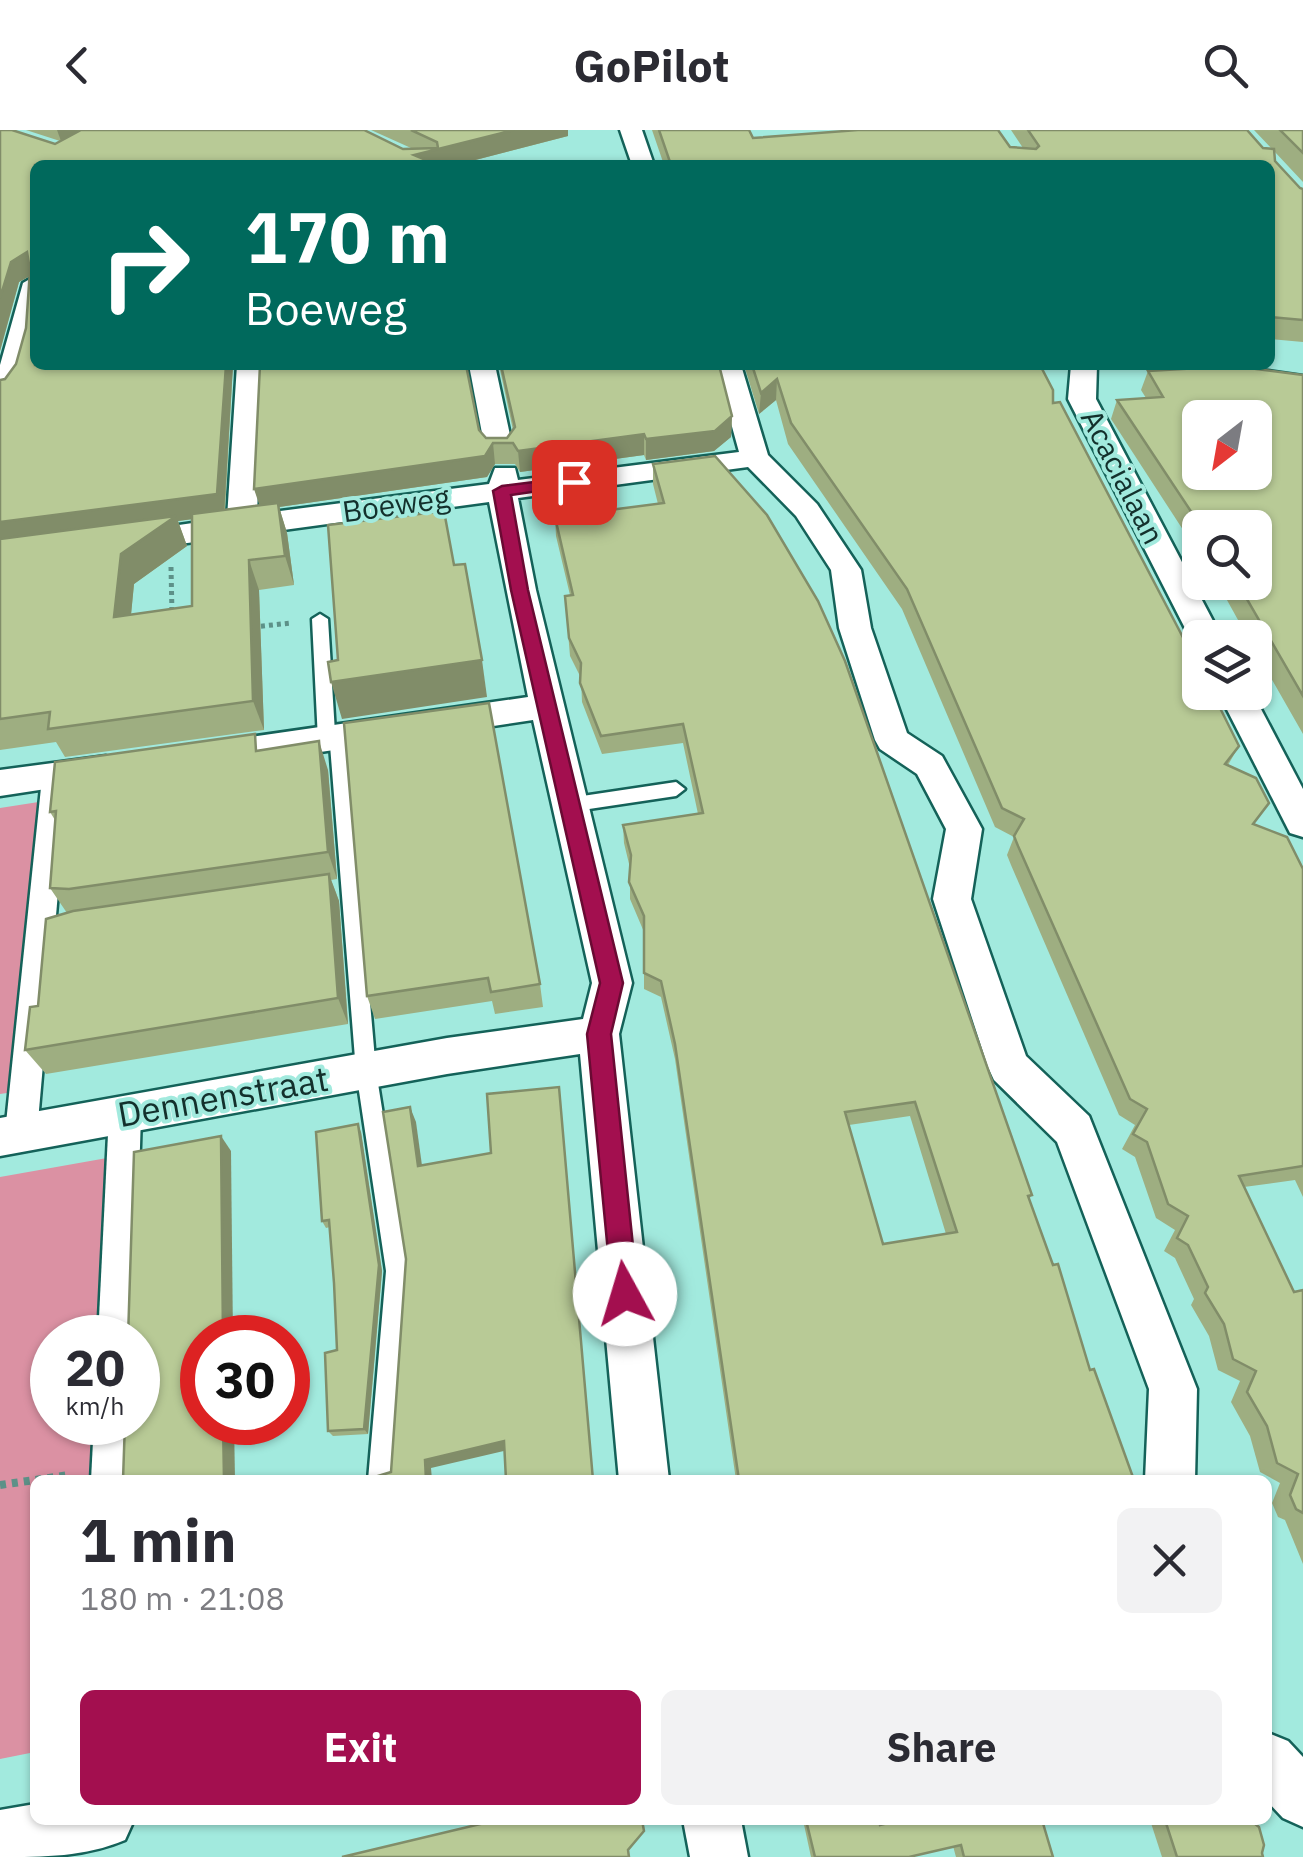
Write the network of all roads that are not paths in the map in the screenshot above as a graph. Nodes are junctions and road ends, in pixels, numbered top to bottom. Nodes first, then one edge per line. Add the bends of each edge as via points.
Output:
1 (631, 130) edge
2 (641, 160) edge
3 (30, 302) edge
4 (250, 370) edge
5 (483, 370) edge
6 (729, 370) edge
7 (1084, 370) edge
8 (1204, 370) edge
9 (1303, 384) edge
10 (0, 395) edge
11 (755, 458) junction
12 (502, 472) junction
13 (242, 526) junction
14 (96, 545) edge
15 (320, 620) dead end
16 (1197, 620) edge
17 (546, 706) junction
18 (1244, 710) edge
19 (332, 739) junction
20 (172, 760) edge
21 (133, 766) edge
22 (56, 776) junction
23 (0, 783) edge
24 (676, 789) dead end
25 (569, 804) junction
26 (1303, 823) edge
27 (78, 928) edge
28 (41, 935) junction
29 (599, 1034) junction
30 (366, 1071) junction
31 (125, 1114) junction
32 (11, 1135) edge
33 (117, 1315) edge
34 (111, 1445) edge
35 (110, 1474) edge
36 (381, 1475) edge
37 (643, 1475) edge
38 (1170, 1475) edge
39 (1272, 1765) edge
40 (1303, 1798) edge
41 (76, 1825) edge
42 (713, 1825) edge
43 (0, 1839) edge
44 (719, 1857) edge

1 - 2 street
3 - 10 street
4 - 13 street
5 - 12 street
6 - 11 street
7 - 16 street, Acacialaan via 1082,400
8 - 9 street
11 - 12 street, Boeweg
11 - 38 street via 808,510 846,570 855,628 892,740 930,765 964,829 952,900 1009,1066 1074,1130 1173,1388
12 - 13 street, Boeweg
12 - 17 street
13 - 14 street, Boeweg
15 - 19 lane
17 - 19 street
17 - 25 street
18 - 26 street
19 - 20 street
19 - 30 lane via 340,889
21 - 22 street
22 - 23 street
22 - 28 street
24 - 25 lane
25 - 29 street via 612,983
27 - 28 street
28 - 32 street
29 - 30 street, Dennenstraat
29 - 37 street
30 - 31 street, Dennenstraat
30 - 36 lane via 397,1271
31 - 32 street, Dennenstraat
31 - 33 street
34 - 35 street
39 - 40 street
41 - 43 street
42 - 44 street

